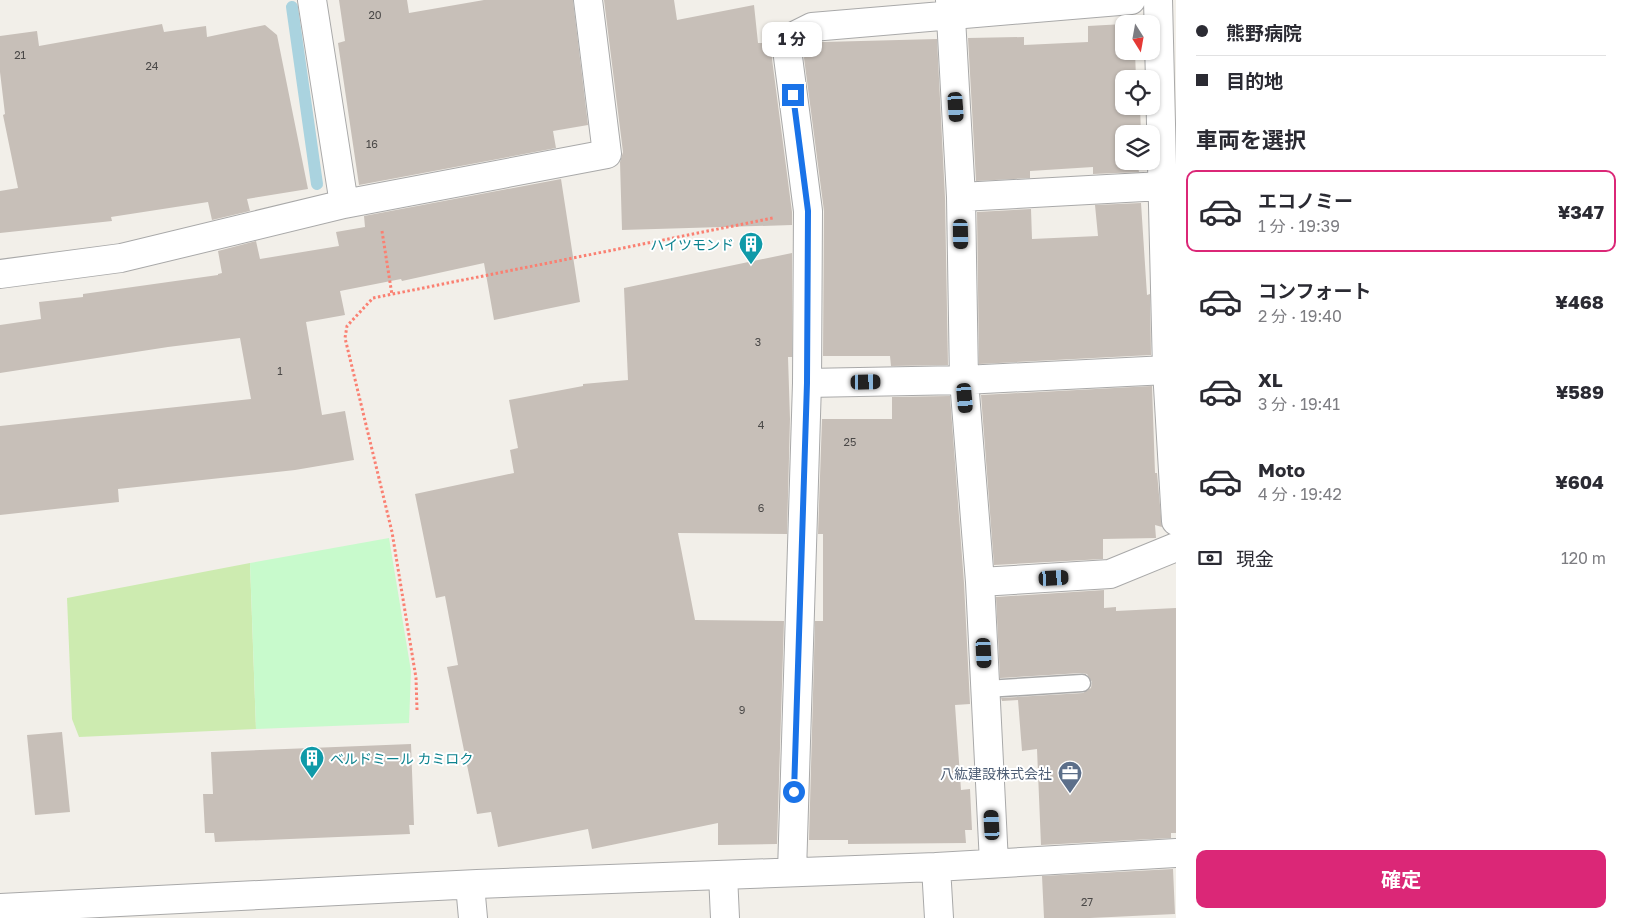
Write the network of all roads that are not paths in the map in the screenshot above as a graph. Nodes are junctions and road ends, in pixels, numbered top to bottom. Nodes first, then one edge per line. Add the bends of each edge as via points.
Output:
1 (312, 0) edge
2 (588, 0) edge
3 (1131, 0) edge
4 (1158, 0) edge
5 (950, 8) edge
6 (1162, 186) junction
7 (961, 197) junction
8 (344, 204) junction
9 (0, 274) edge
10 (1167, 370) junction
11 (964, 380) junction
12 (807, 383) junction
13 (1176, 521) edge
14 (1176, 547) edge
15 (980, 582) junction
16 (1082, 683) dead end
17 (986, 689) junction
18 (1176, 853) edge
19 (994, 864) junction
20 (936, 867) junction
21 (792, 872) junction
22 (723, 876) junction
23 (470, 885) junction
24 (0, 908) edge
25 (202, 909) edge
26 (473, 918) edge
27 (725, 918) edge
28 (939, 918) edge

1 - 8 street
2 - 8 street via 607,154
3 - 5 street
4 - 6 street
5 - 7 street
5 - 12 street via 812,28 792,37 788,56 808,211
6 - 7 street
6 - 10 street
7 - 11 street
8 - 9 street via 121,258
10 - 11 street
10 - 13 street
11 - 12 street
11 - 15 street
12 - 21 street
14 - 15 street via 1110,574
15 - 17 street
16 - 17 lane
17 - 19 street
18 - 19 street
19 - 20 street
20 - 21 street
20 - 28 street
21 - 22 street
22 - 23 street
22 - 27 street
23 - 25 street
23 - 26 street
24 - 25 street

